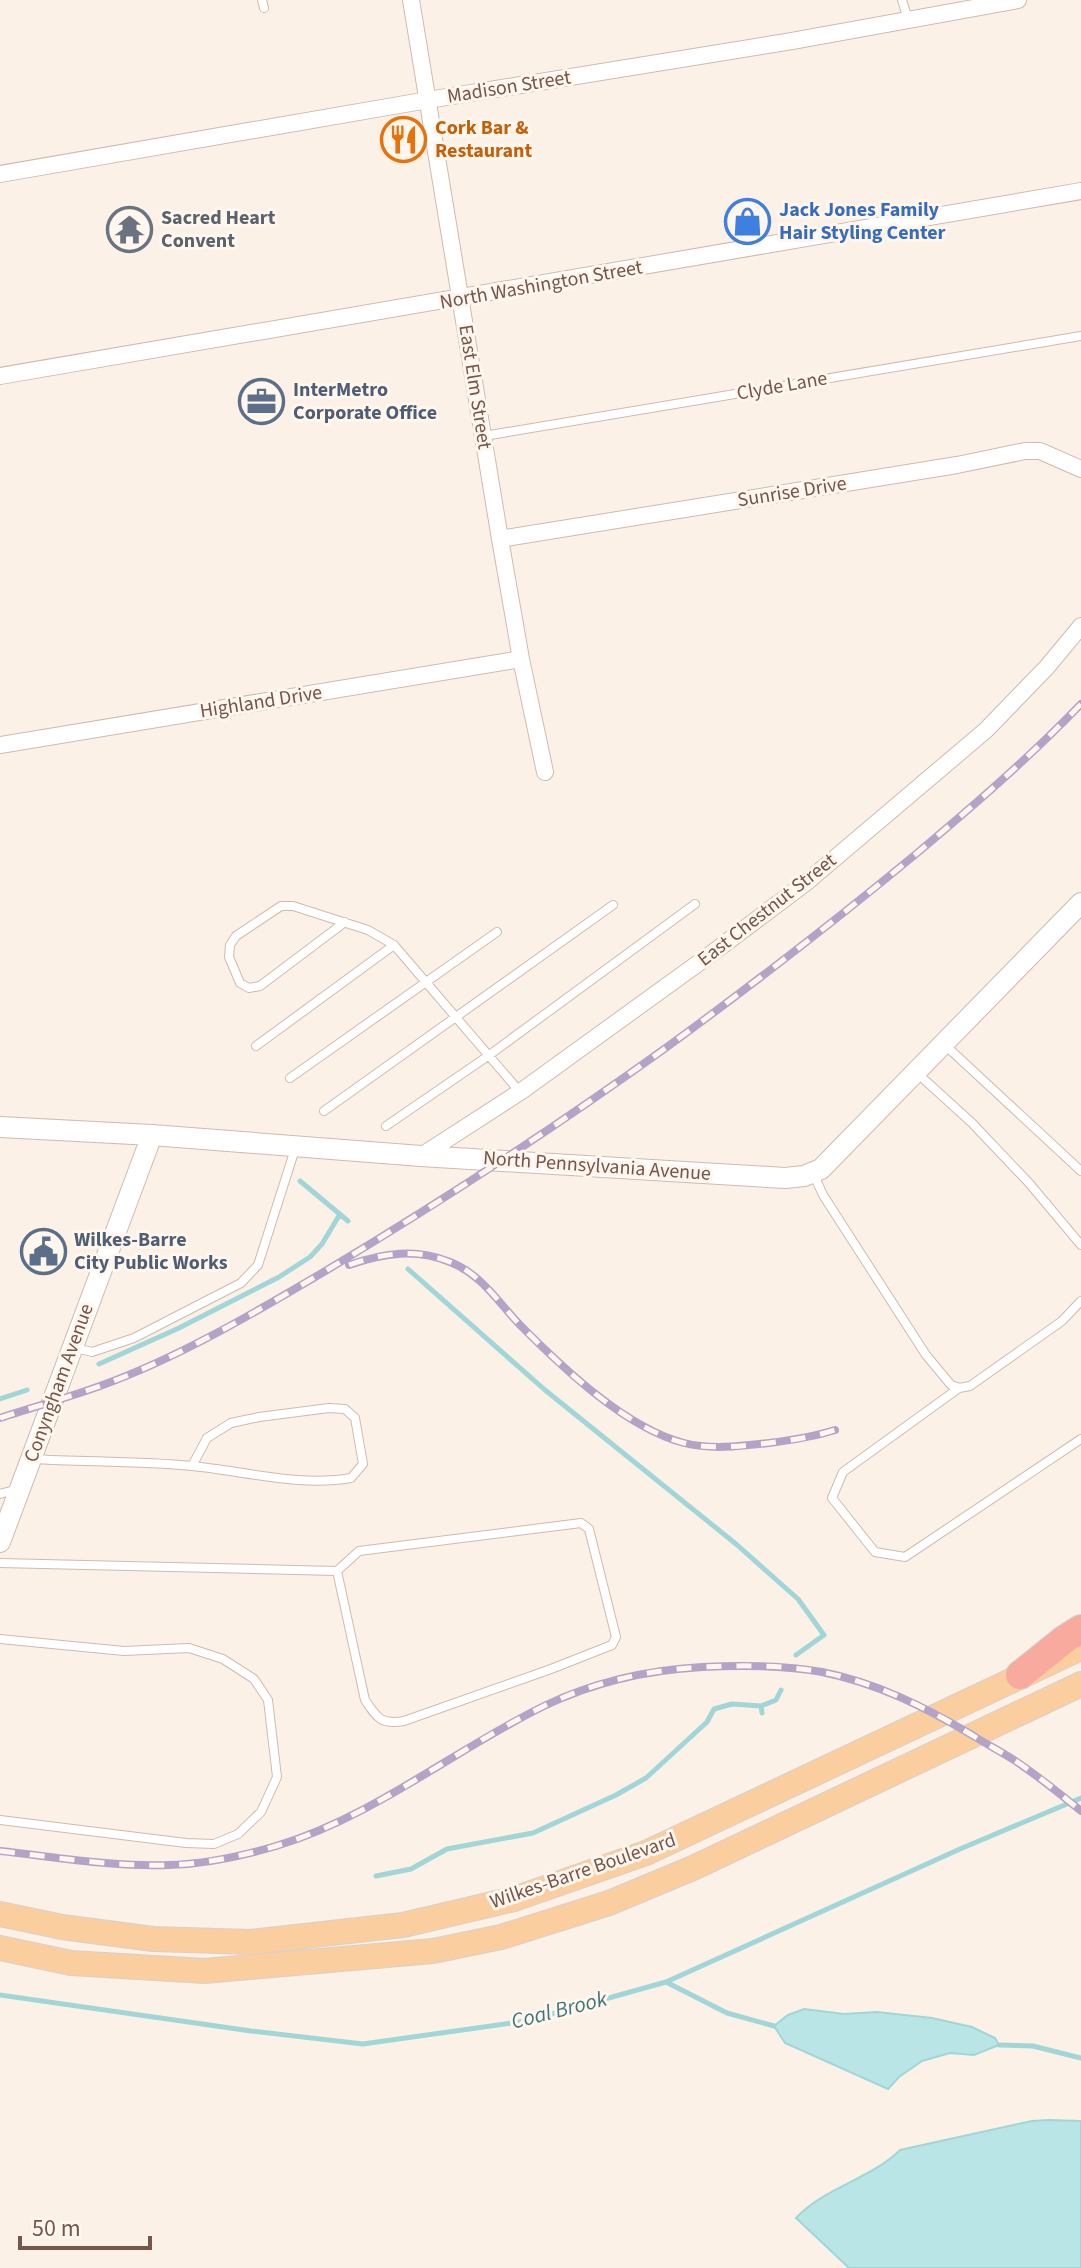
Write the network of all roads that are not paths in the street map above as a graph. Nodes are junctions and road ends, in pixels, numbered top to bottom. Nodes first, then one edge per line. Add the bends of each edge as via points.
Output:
1 (411, 0) edge
2 (902, 0) edge
3 (1018, 0) edge
4 (908, 20) junction
5 (428, 100) junction
6 (0, 174) edge
7 (1081, 191) edge
8 (462, 298) junction
9 (1081, 336) edge
10 (0, 376) edge
11 (483, 436) junction
12 (1081, 469) edge
13 (500, 539) junction
14 (1081, 626) edge
15 (521, 659) junction
16 (0, 745) edge
17 (545, 772) dead end
18 (1081, 903) edge
19 (695, 904) dead end
20 (613, 905) dead end
21 (345, 922) junction
22 (497, 932) dead end
23 (394, 945) junction
24 (425, 982) junction
25 (456, 1018) junction
26 (944, 1043) junction
27 (256, 1046) dead end
28 (488, 1056) junction
29 (916, 1072) junction
30 (290, 1078) dead end
31 (520, 1092) junction
32 (324, 1111) dead end
33 (386, 1126) dead end
34 (0, 1127) edge
35 (152, 1135) junction
36 (296, 1146) junction
37 (421, 1156) junction
38 (1081, 1171) edge
39 (813, 1173) junction
40 (1081, 1245) edge
41 (1081, 1301) edge
42 (71, 1347) junction
43 (959, 1388) junction
44 (1081, 1439) edge
45 (31, 1459) junction
46 (192, 1466) junction
47 (10, 1491) edge
48 (0, 1542) edge
49 (0, 1563) edge
50 (337, 1571) junction
51 (1081, 1629) edge
52 (0, 1639) edge
53 (1081, 1648) edge
54 (1020, 1675) junction
55 (1081, 1684) edge
56 (0, 1820) edge
57 (0, 1914) edge
58 (0, 1948) edge

1 - 5 street, East Elm Street
2 - 4 lane
3 - 4 street, Madison Street
4 - 5 street, Madison Street
5 - 6 street, Madison Street
5 - 8 street, East Elm Street
7 - 8 street, North Washington Street
8 - 10 street, North Washington Street
8 - 11 street, East Elm Street
9 - 11 lane, Clyde Lane
11 - 13 street, East Elm Street
12 - 13 street, Sunrise Drive via 1040,451 1025,451
13 - 15 street, East Elm Street
14 - 31 street, East Chestnut Street via 986,730 910,797 760,918
15 - 16 street, Highland Drive
15 - 17 street, East Elm Street
18 - 26 street
19 - 28 lane
20 - 25 lane
21 - 21 lane via 281,906 230,945 229,957 240,983 260,986
21 - 23 lane
22 - 24 lane
23 - 24 lane
23 - 27 lane
24 - 25 lane
24 - 30 lane
25 - 28 lane
25 - 32 lane
26 - 29 street
26 - 38 lane
28 - 31 lane
28 - 33 lane
29 - 39 street
29 - 40 lane via 972,1123
31 - 37 street, East Chestnut Street
34 - 35 street, North Pennsylvania Avenue
35 - 36 street, North Pennsylvania Avenue
35 - 42 street, Conyngham Avenue
36 - 37 street, North Pennsylvania Avenue
36 - 42 lane via 258,1265 241,1283 134,1338 92,1352
37 - 39 street, North Pennsylvania Avenue via 785,1178
39 - 43 lane via 926,1355
41 - 43 lane via 1051,1329 970,1386
42 - 45 street, Conyngham Avenue
43 - 44 lane via 843,1472 832,1498 875,1552 905,1557
45 - 46 lane
45 - 47 street, Conyngham Avenue
46 - 46 lane via 339,1480 351,1478 363,1464 355,1418 345,1409 329,1408 231,1423 207,1438
47 - 48 street, Conyngham Avenue
49 - 50 lane
50 - 50 lane via 359,1551 581,1523 589,1529 616,1637 612,1645 551,1669 390,1723 376,1716 365,1700
51 - 54 highway
52 - 56 lane via 124,1651 189,1648 223,1659 254,1679 268,1700 277,1777 261,1812 238,1834 214,1844
53 - 54 main road, Wilkes-Barre Boulevard
54 - 57 main road, Wilkes-Barre Boulevard via 646,1853 514,1899 403,1925 250,1942 153,1939
55 - 58 main road, Wilkes-Barre Boulevard via 693,1868 609,1903 501,1937 433,1951 205,1971 71,1963

